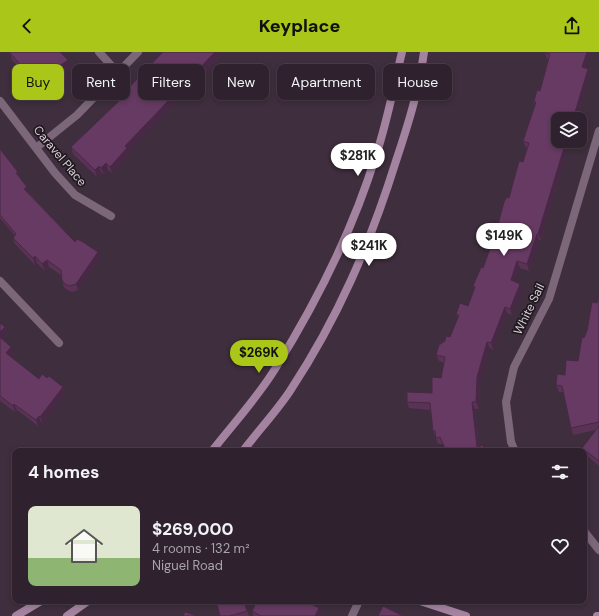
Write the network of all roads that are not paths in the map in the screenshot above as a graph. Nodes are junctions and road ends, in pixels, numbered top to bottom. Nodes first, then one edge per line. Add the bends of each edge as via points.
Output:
1 (99, 52) edge
2 (138, 52) edge
3 (402, 52) edge
4 (424, 52) edge
5 (110, 64) edge
6 (127, 64) edge
7 (92, 100) edge
8 (0, 101) edge
9 (599, 131) edge
10 (36, 148) junction
11 (111, 216) dead end
12 (0, 281) edge
13 (59, 343) dead end
14 (214, 448) edge
15 (245, 448) edge
16 (514, 448) edge
17 (587, 535) edge
18 (599, 550) edge
19 (36, 604) edge
20 (84, 604) edge
21 (358, 604) edge
22 (429, 604) edge
23 (16, 616) edge
24 (67, 616) edge
25 (352, 616) edge
26 (466, 616) edge

1 - 5 street
2 - 6 street
3 - 14 main road via 377,154 336,256 275,370
4 - 15 main road via 412,112 375,227 354,276 324,336 289,393
7 - 10 street
8 - 10 street, Caravel Place
9 - 16 street, White Sail via 550,299 514,367 506,402
10 - 11 street, Caravel Place via 75,195
12 - 13 street
17 - 18 street
19 - 23 main road
20 - 24 main road
21 - 25 street
22 - 26 main road

